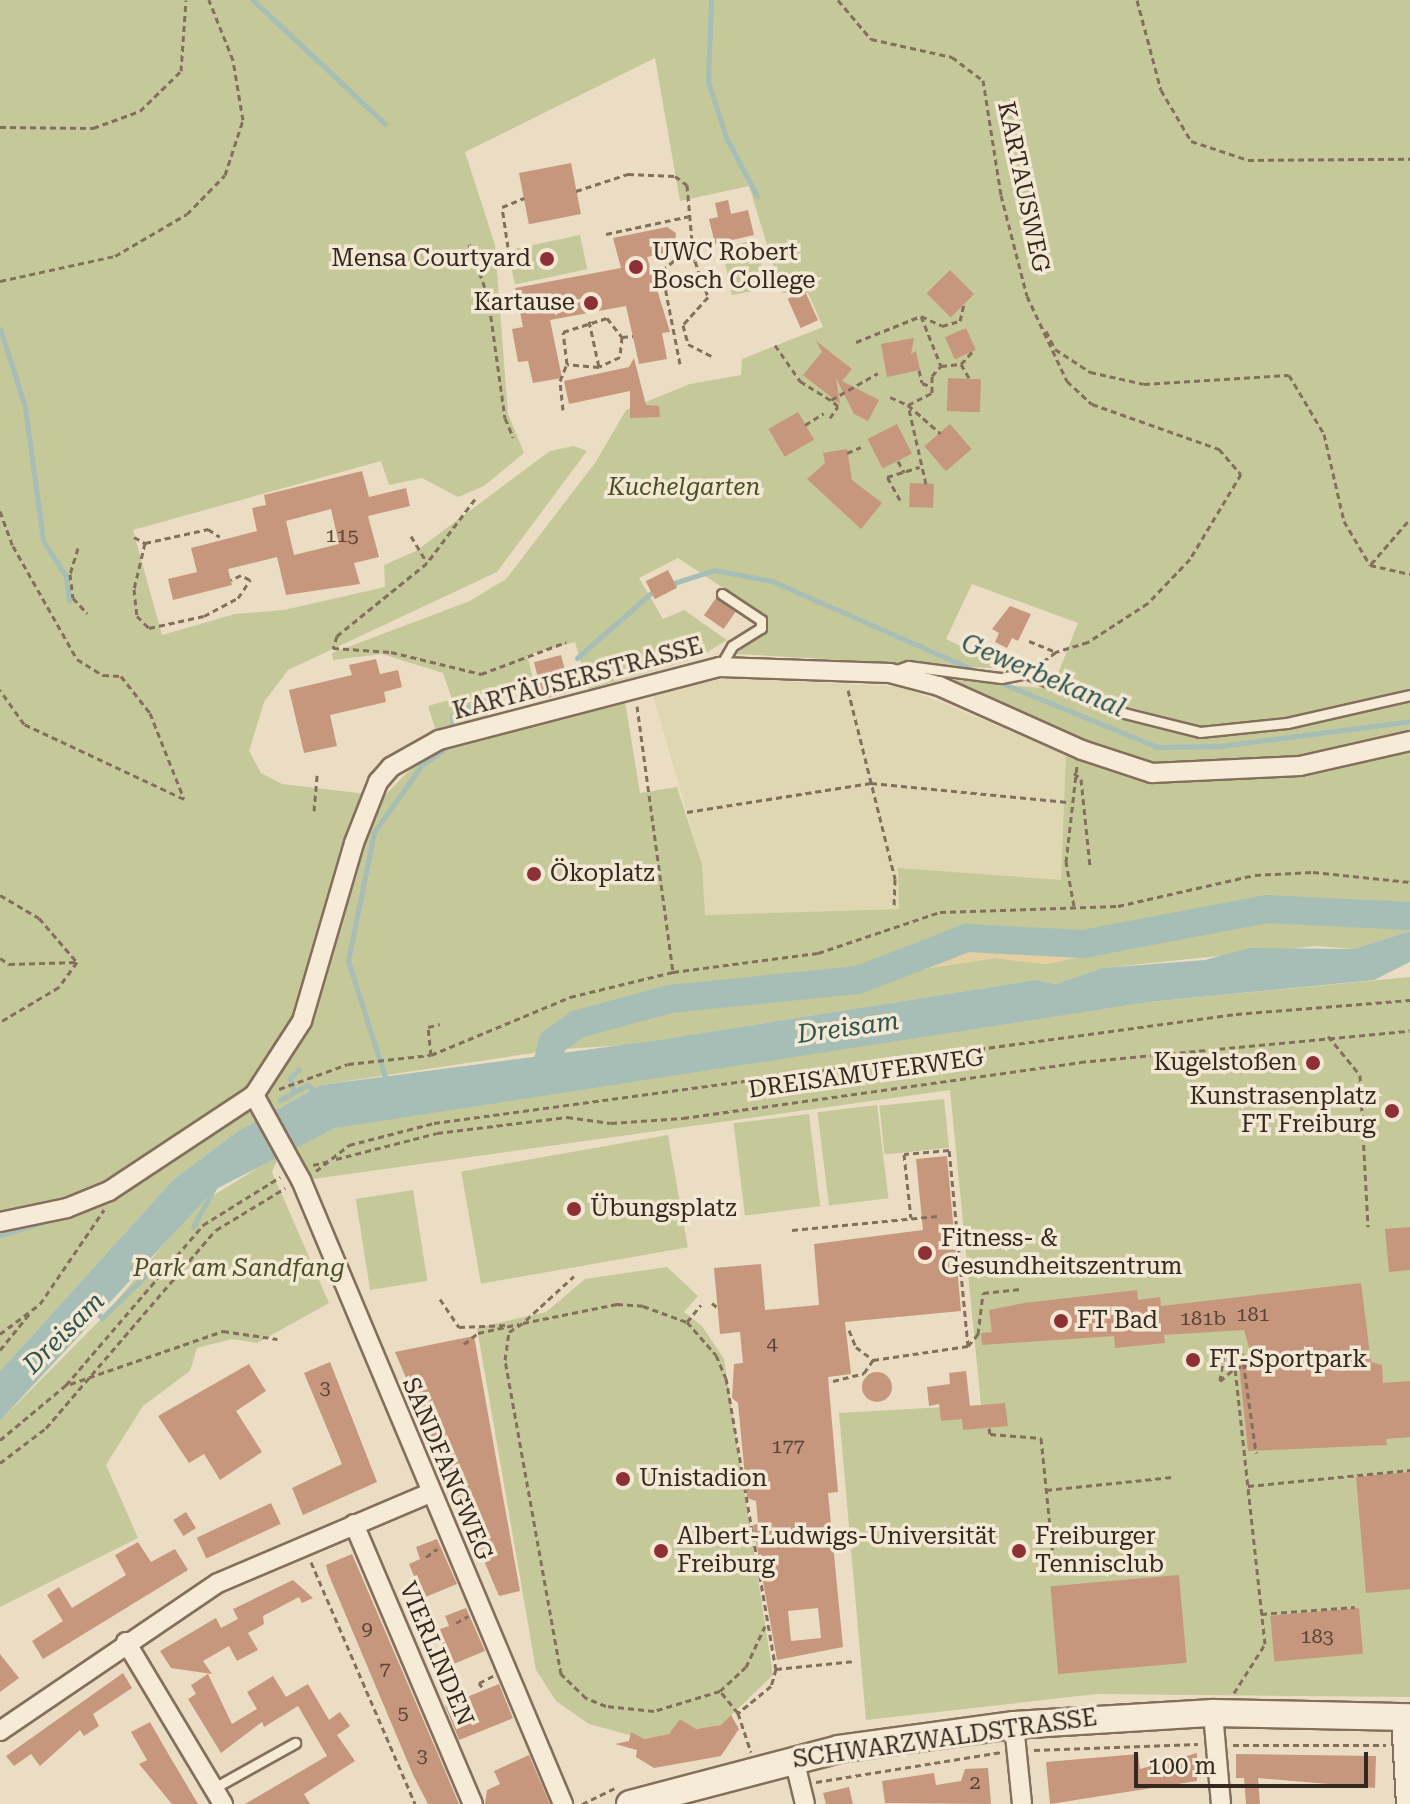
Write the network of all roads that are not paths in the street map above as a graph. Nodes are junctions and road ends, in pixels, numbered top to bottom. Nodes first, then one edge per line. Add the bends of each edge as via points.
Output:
1 (722, 594) dead end
2 (720, 667) junction
3 (890, 673) junction
4 (1410, 695) edge
5 (1410, 741) edge
6 (257, 1100) junction
7 (0, 1222) edge
8 (430, 1493) junction
9 (354, 1524) junction
10 (126, 1642) junction
11 (1221, 1707) junction
12 (1406, 1717) edge
13 (0, 1731) edge
14 (1016, 1738) junction
15 (295, 1743) dead end
16 (794, 1759) junction
17 (803, 1795) edge
18 (218, 1796) edge
19 (473, 1804) edge
20 (563, 1804) edge
21 (630, 1804) edge
22 (1022, 1804) edge
23 (1221, 1804) edge
24 (1406, 1804) edge

1 - 2 lane via 761,620 761,628 732,646
2 - 3 street, KARTÄUSERSTRASSE
2 - 6 street, KARTÄUSERSTRASSE via 439,740 391,767 378,782 354,843 302,1021
3 - 4 lane via 908,666 972,677 1026,673 1124,713 1200,732 1287,723
3 - 5 street, KARTÄUSERSTRASSE via 939,686 1082,750 1152,773 1300,766
6 - 7 street, KARTÄUSERSTRASSE via 109,1191 67,1208
6 - 8 street, SANDFANGWEG via 295,1167
8 - 9 street
8 - 20 street, SANDFANGWEG
9 - 10 street via 218,1583
9 - 19 street, VIERLINDEN
10 - 13 street
10 - 18 street
11 - 12 main road, SCHWARZWALDSTRASSE
11 - 14 main road, SCHWARZWALDSTRASSE
11 - 23 street via 1216,1745
12 - 24 street
14 - 16 main road, SCHWARZWALDSTRASSE
14 - 22 street
15 - 18 lane
16 - 17 street
16 - 21 main road, SCHWARZWALDSTRASSE

